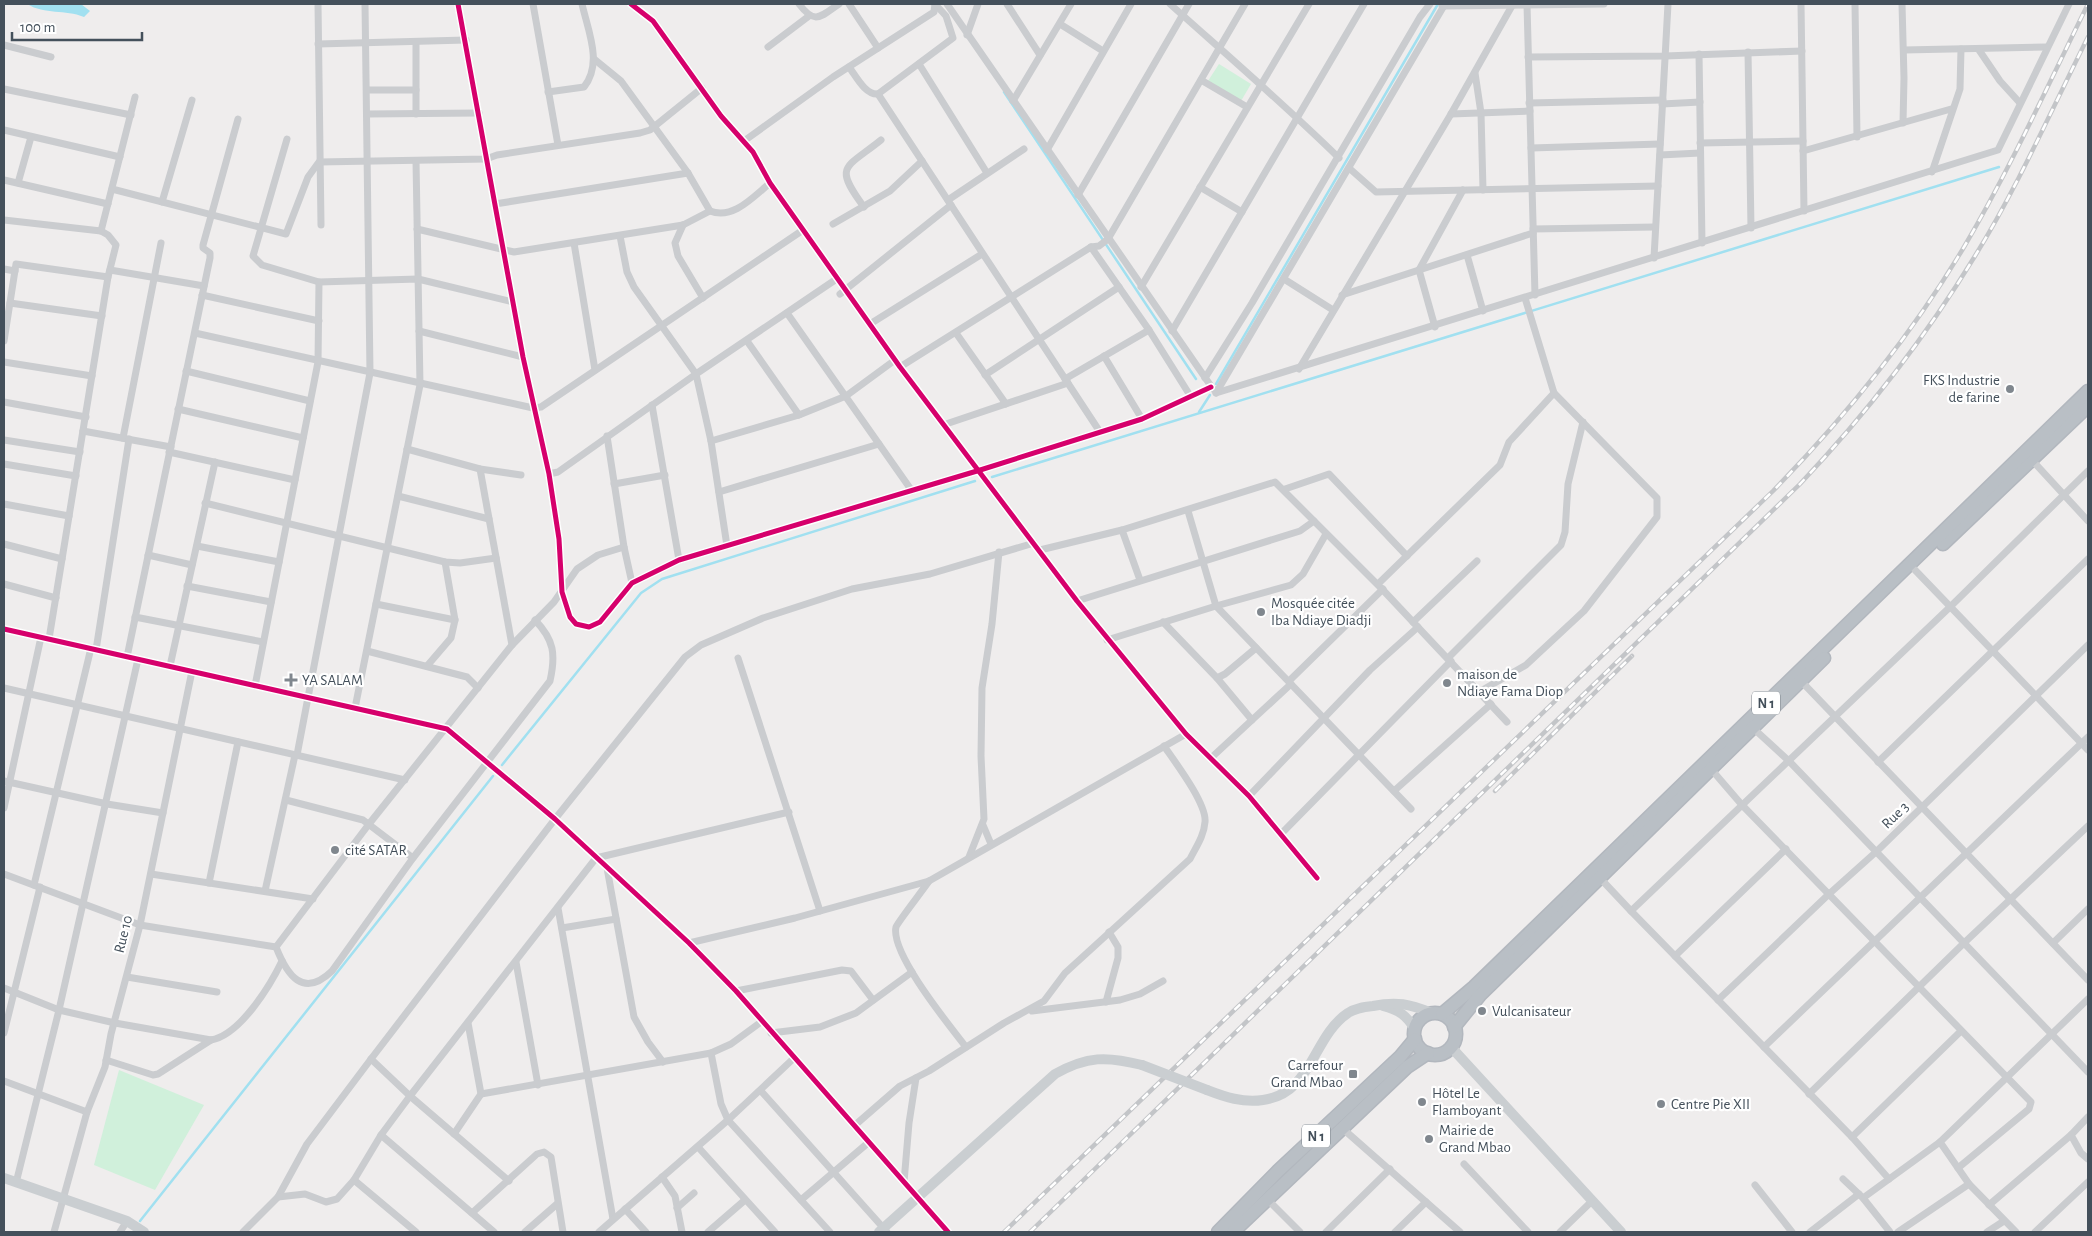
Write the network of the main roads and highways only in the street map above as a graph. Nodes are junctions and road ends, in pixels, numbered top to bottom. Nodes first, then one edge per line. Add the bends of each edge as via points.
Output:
1 (2088, 391) edge
2 (2088, 406) edge
3 (1437, 1014) junction
4 (1454, 1027) junction
5 (1415, 1034) junction
6 (1428, 1053) junction
7 (1218, 1232) edge
8 (1233, 1232) edge

1 - 3 highway, N 1 via 1474,987
2 - 4 highway, N 1 via 1599,877 1480,995
3 - 4 highway via 1450,1020
3 - 5 highway, N 1 via 1421,1018
4 - 6 highway, N 1 via 1455,1038 1451,1047 1438,1054
5 - 6 highway via 1420,1048
5 - 7 highway, N 1 via 1400,1057
6 - 8 highway, N 1 via 1407,1067

